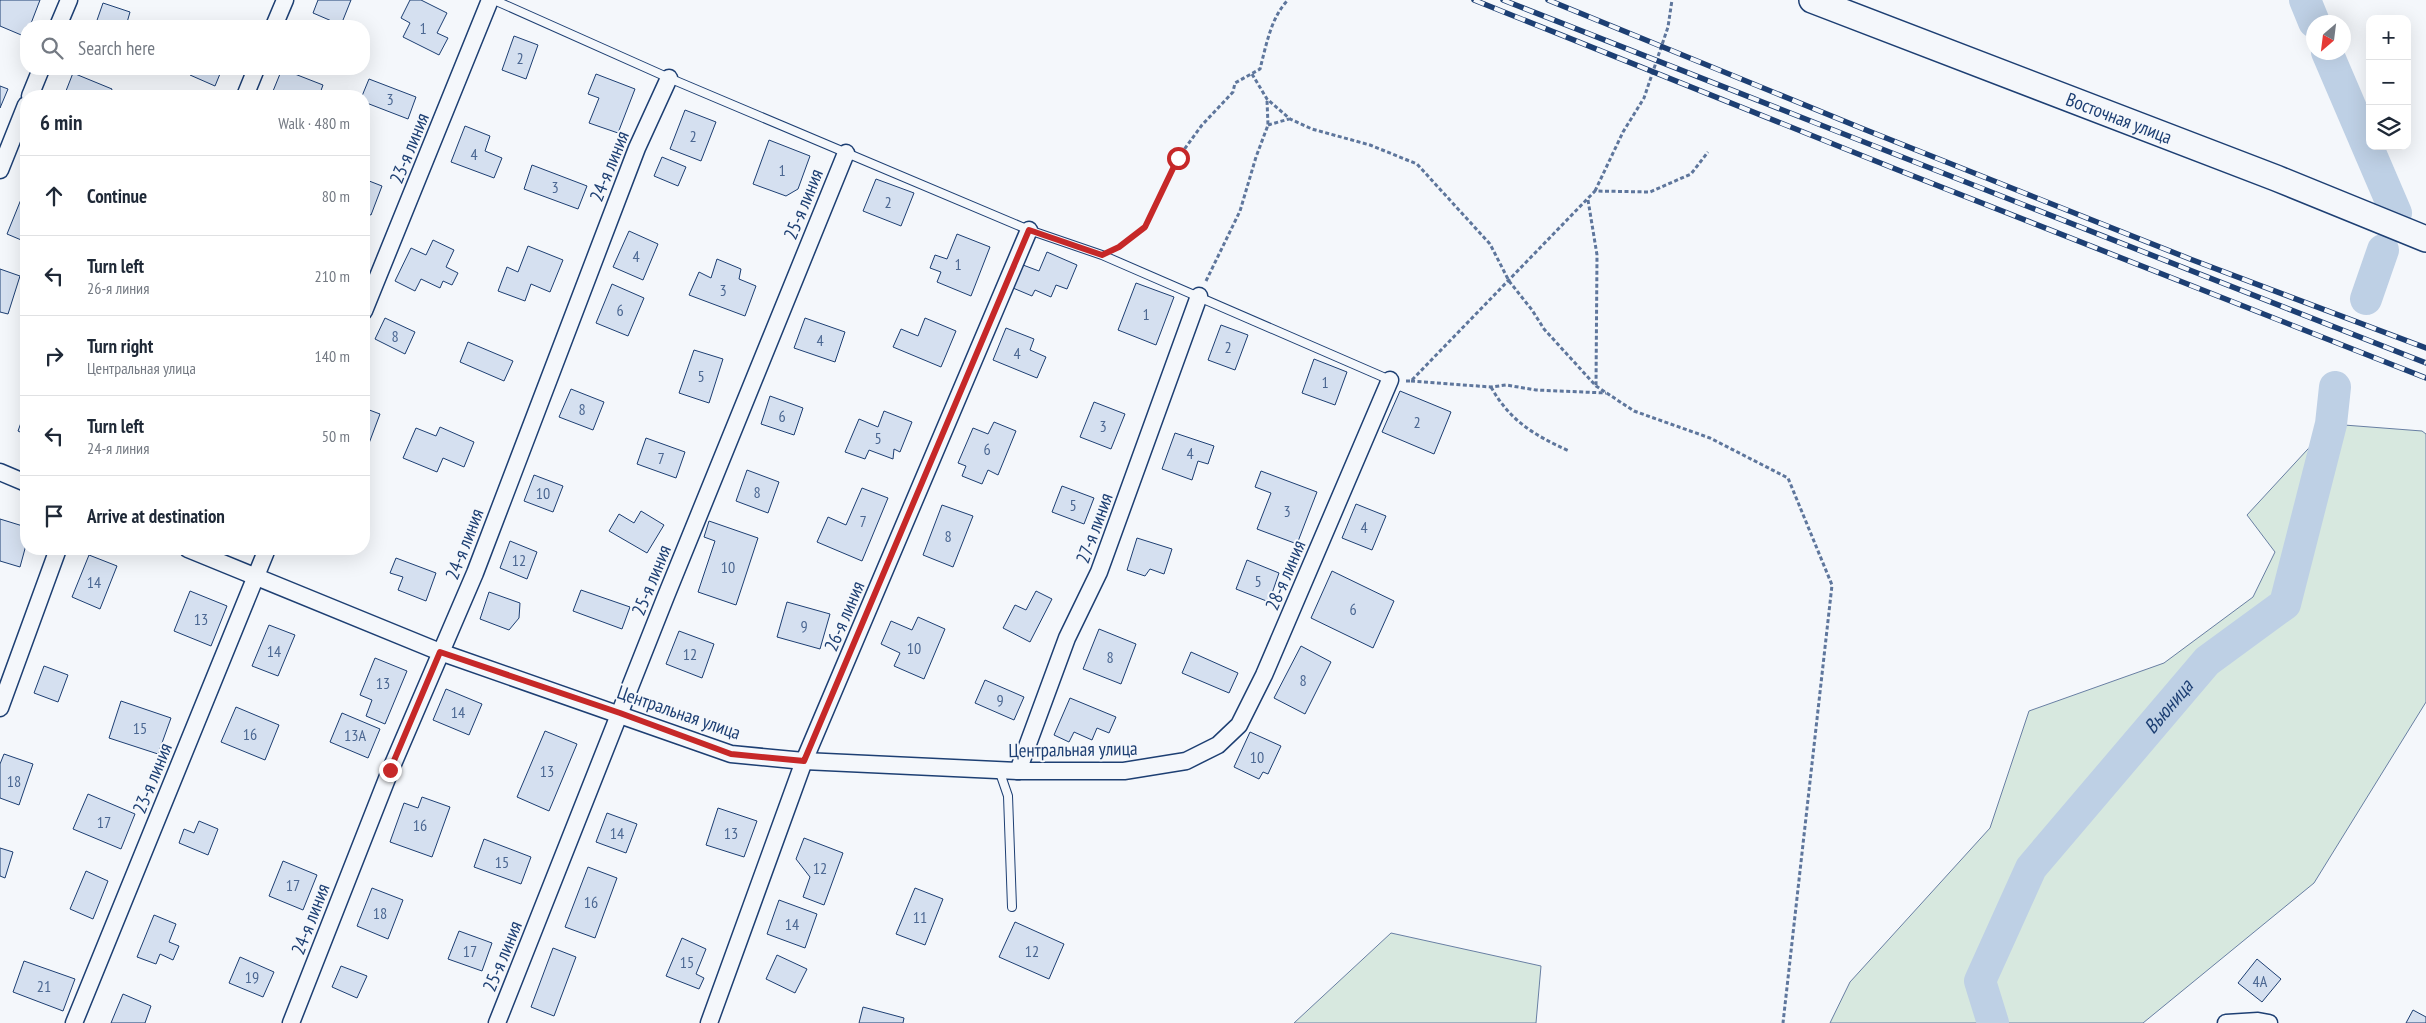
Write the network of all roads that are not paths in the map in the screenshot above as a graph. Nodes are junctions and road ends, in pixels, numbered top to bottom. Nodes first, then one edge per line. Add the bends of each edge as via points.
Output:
1 (69, 0) edge
2 (285, 0) edge
3 (492, 0) edge
4 (1812, 0) edge
5 (61, 20) edge
6 (277, 20) edge
7 (39, 75) edge
8 (254, 75) edge
9 (669, 78) junction
10 (32, 90) edge
11 (247, 90) edge
12 (20, 120) edge
13 (846, 153) junction
14 (0, 170) edge
15 (1029, 230) junction
16 (2426, 239) edge
17 (370, 296) edge
18 (1199, 296) junction
19 (1390, 380) joint
20 (0, 472) edge
21 (20, 480) edge
22 (56, 555) edge
23 (203, 555) edge
24 (265, 555) edge
25 (256, 577) junction
26 (440, 652) junction
27 (0, 708) edge
28 (620, 713) junction
29 (804, 761) junction
30 (1186, 761) joint
31 (999, 770) junction
32 (1018, 771) junction
33 (1012, 907) dead end
34 (74, 1023) edge
35 (291, 1023) edge
36 (497, 1023) edge
37 (709, 1023) edge
38 (2226, 1023) edge
39 (2268, 1023) edge

1 - 5 street
2 - 6 street
3 - 9 lane
3 - 17 street, 23-я линия
4 - 16 main road, Восточная улица
7 - 10 street
8 - 11 street
9 - 13 lane
9 - 26 street, 24-я линия via 637,148 475,573
12 - 14 street
13 - 15 lane
13 - 28 street, 25-я линия
15 - 18 lane via 1102,255
15 - 29 street, 26-я линия
18 - 19 lane
18 - 32 street, 27-я линия via 1100,572 1067,638
19 - 30 street, 28-я линия via 1240,725 1218,744
20 - 21 street
22 - 27 street
23 - 25 street, Центральная улица
24 - 25 street, 23-я линия
25 - 26 street, Центральная улица
25 - 34 street, 23-я линия
26 - 28 street, Центральная улица
26 - 35 street, 24-я линия
28 - 29 street, Центральная улица via 731,754
28 - 36 street, 25-я линия
29 - 31 street, Центральная улица
29 - 37 street, 26-я линия
30 - 32 street, Центральная улица via 1124,772
31 - 32 street, Центральная улица
31 - 33 lane via 1008,796
38 - 39 street

